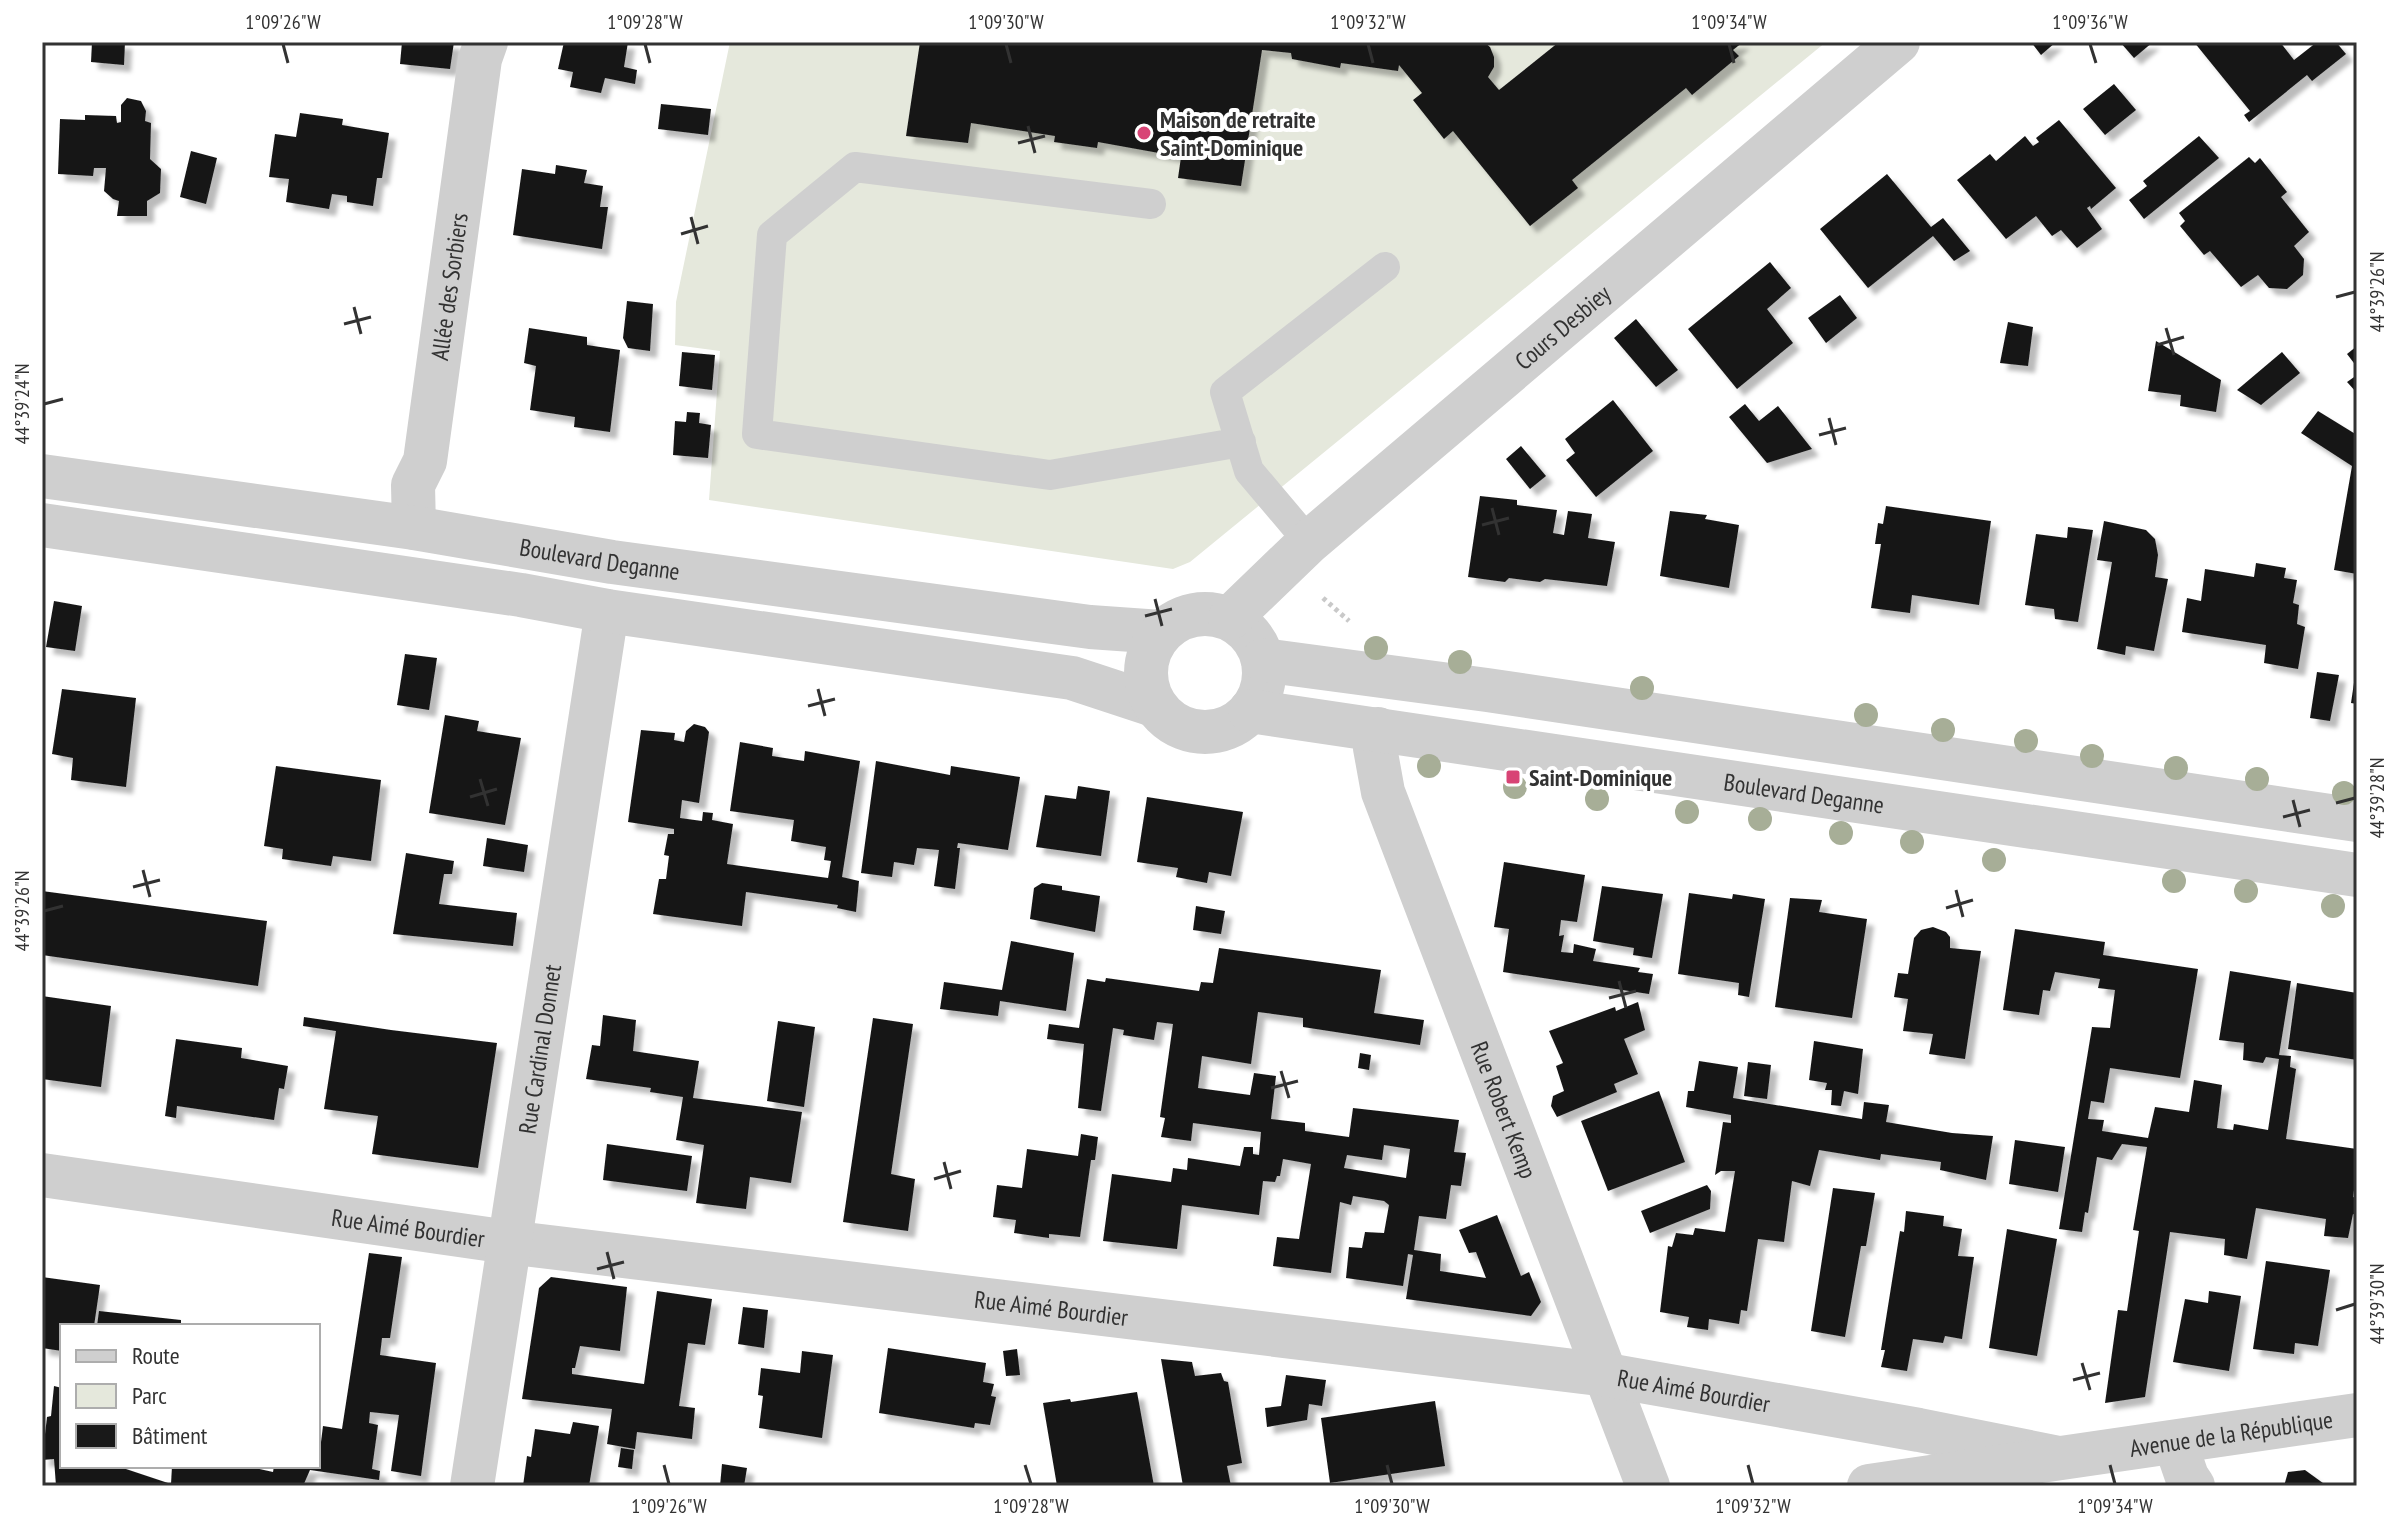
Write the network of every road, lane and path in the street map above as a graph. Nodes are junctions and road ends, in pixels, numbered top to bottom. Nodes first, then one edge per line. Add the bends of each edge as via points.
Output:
1 (486, 42) edge
2 (1898, 42) edge
3 (1151, 204) dead end
4 (1385, 267) dead end
5 (1241, 442) junction
6 (42, 476) edge
7 (42, 525) edge
8 (414, 528) junction
9 (1309, 542) junction
10 (607, 611) junction
11 (1230, 618) junction
12 (1161, 632) junction
13 (1263, 660) junction
14 (1154, 705) junction
15 (1250, 711) junction
16 (1378, 729) junction
17 (2357, 820) edge
18 (2357, 875) edge
19 (42, 1175) edge
20 (508, 1242) junction
21 (1607, 1375) junction
22 (2357, 1415) edge
23 (2175, 1442) junction
24 (2059, 1458) junction
25 (472, 1486) edge
26 (1648, 1486) edge
27 (1869, 1486) edge
28 (2193, 1486) edge

1 - 8 street, Allée des Sorbiers via 425,461 413,485
2 - 9 street, Cours Desbiey
3 - 5 lane via 855,167 772,235 757,434 1050,475
4 - 5 lane via 1225,392
5 - 9 lane via 1249,471
6 - 8 street, Boulevard Deganne
7 - 10 street, Boulevard Deganne
8 - 12 street, Boulevard Deganne via 612,562 1090,627
9 - 11 street, Cours Desbiey
10 - 14 street, Boulevard Deganne via 1072,678
10 - 20 street, Rue Cardinal Donnet
11 - 12 street via 1193,615
11 - 13 street via 1257,643
12 - 14 street via 1145,668
13 - 15 street via 1260,696
13 - 17 street
14 - 15 street via 1182,729 1200,733 1219,731
15 - 16 street, Boulevard Deganne
16 - 18 street, Boulevard Deganne
16 - 21 street, Rue Robert Kemp via 1375,748 1383,792
19 - 20 street, Rue Aimé Bourdier
20 - 21 street, Rue Aimé Bourdier
20 - 25 street, Rue Cardinal Donnet
21 - 24 street, Rue Aimé Bourdier
21 - 26 street, Rue Robert Kemp
22 - 23 street, Avenue de la République
23 - 24 street, Avenue de la République
23 - 28 street
24 - 27 street, Avenue de la République

